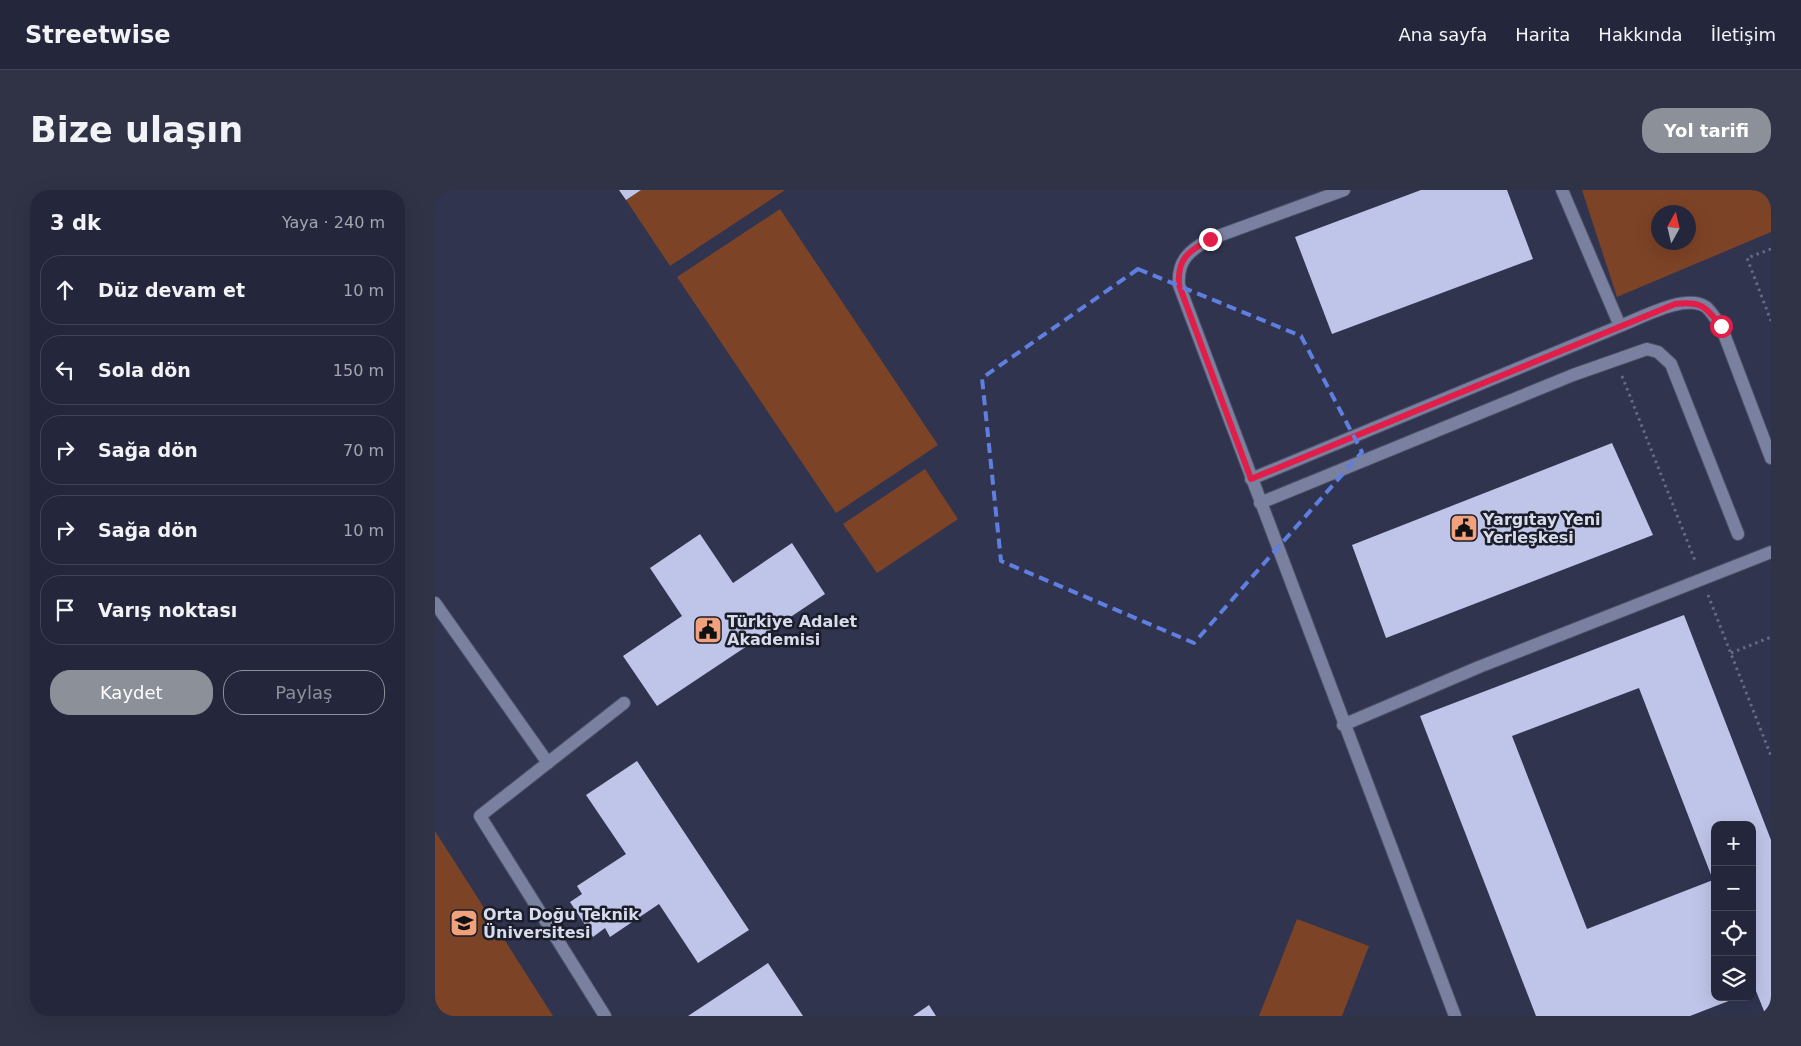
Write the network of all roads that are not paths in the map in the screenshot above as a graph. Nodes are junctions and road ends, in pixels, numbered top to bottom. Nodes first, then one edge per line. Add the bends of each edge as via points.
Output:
1 (1344, 190) edge
2 (1562, 190) edge
3 (1620, 326) junction
4 (1771, 458) edge
5 (1251, 479) junction
6 (1260, 503) junction
7 (1738, 534) dead end
8 (1771, 552) edge
9 (435, 603) edge
10 (624, 704) dead end
11 (1343, 725) junction
12 (548, 763) junction
13 (605, 1016) edge
14 (1455, 1016) edge

1 - 5 lane via 1210,239 1193,249 1181,262 1179,285
2 - 3 lane
3 - 4 lane via 1675,304 1691,302 1707,308 1721,326
3 - 5 lane
5 - 6 lane
6 - 7 lane via 1647,349 1658,352 1671,364
6 - 11 lane
8 - 11 lane via 1479,667
9 - 12 lane
10 - 12 lane
11 - 14 lane
12 - 13 lane via 479,816

